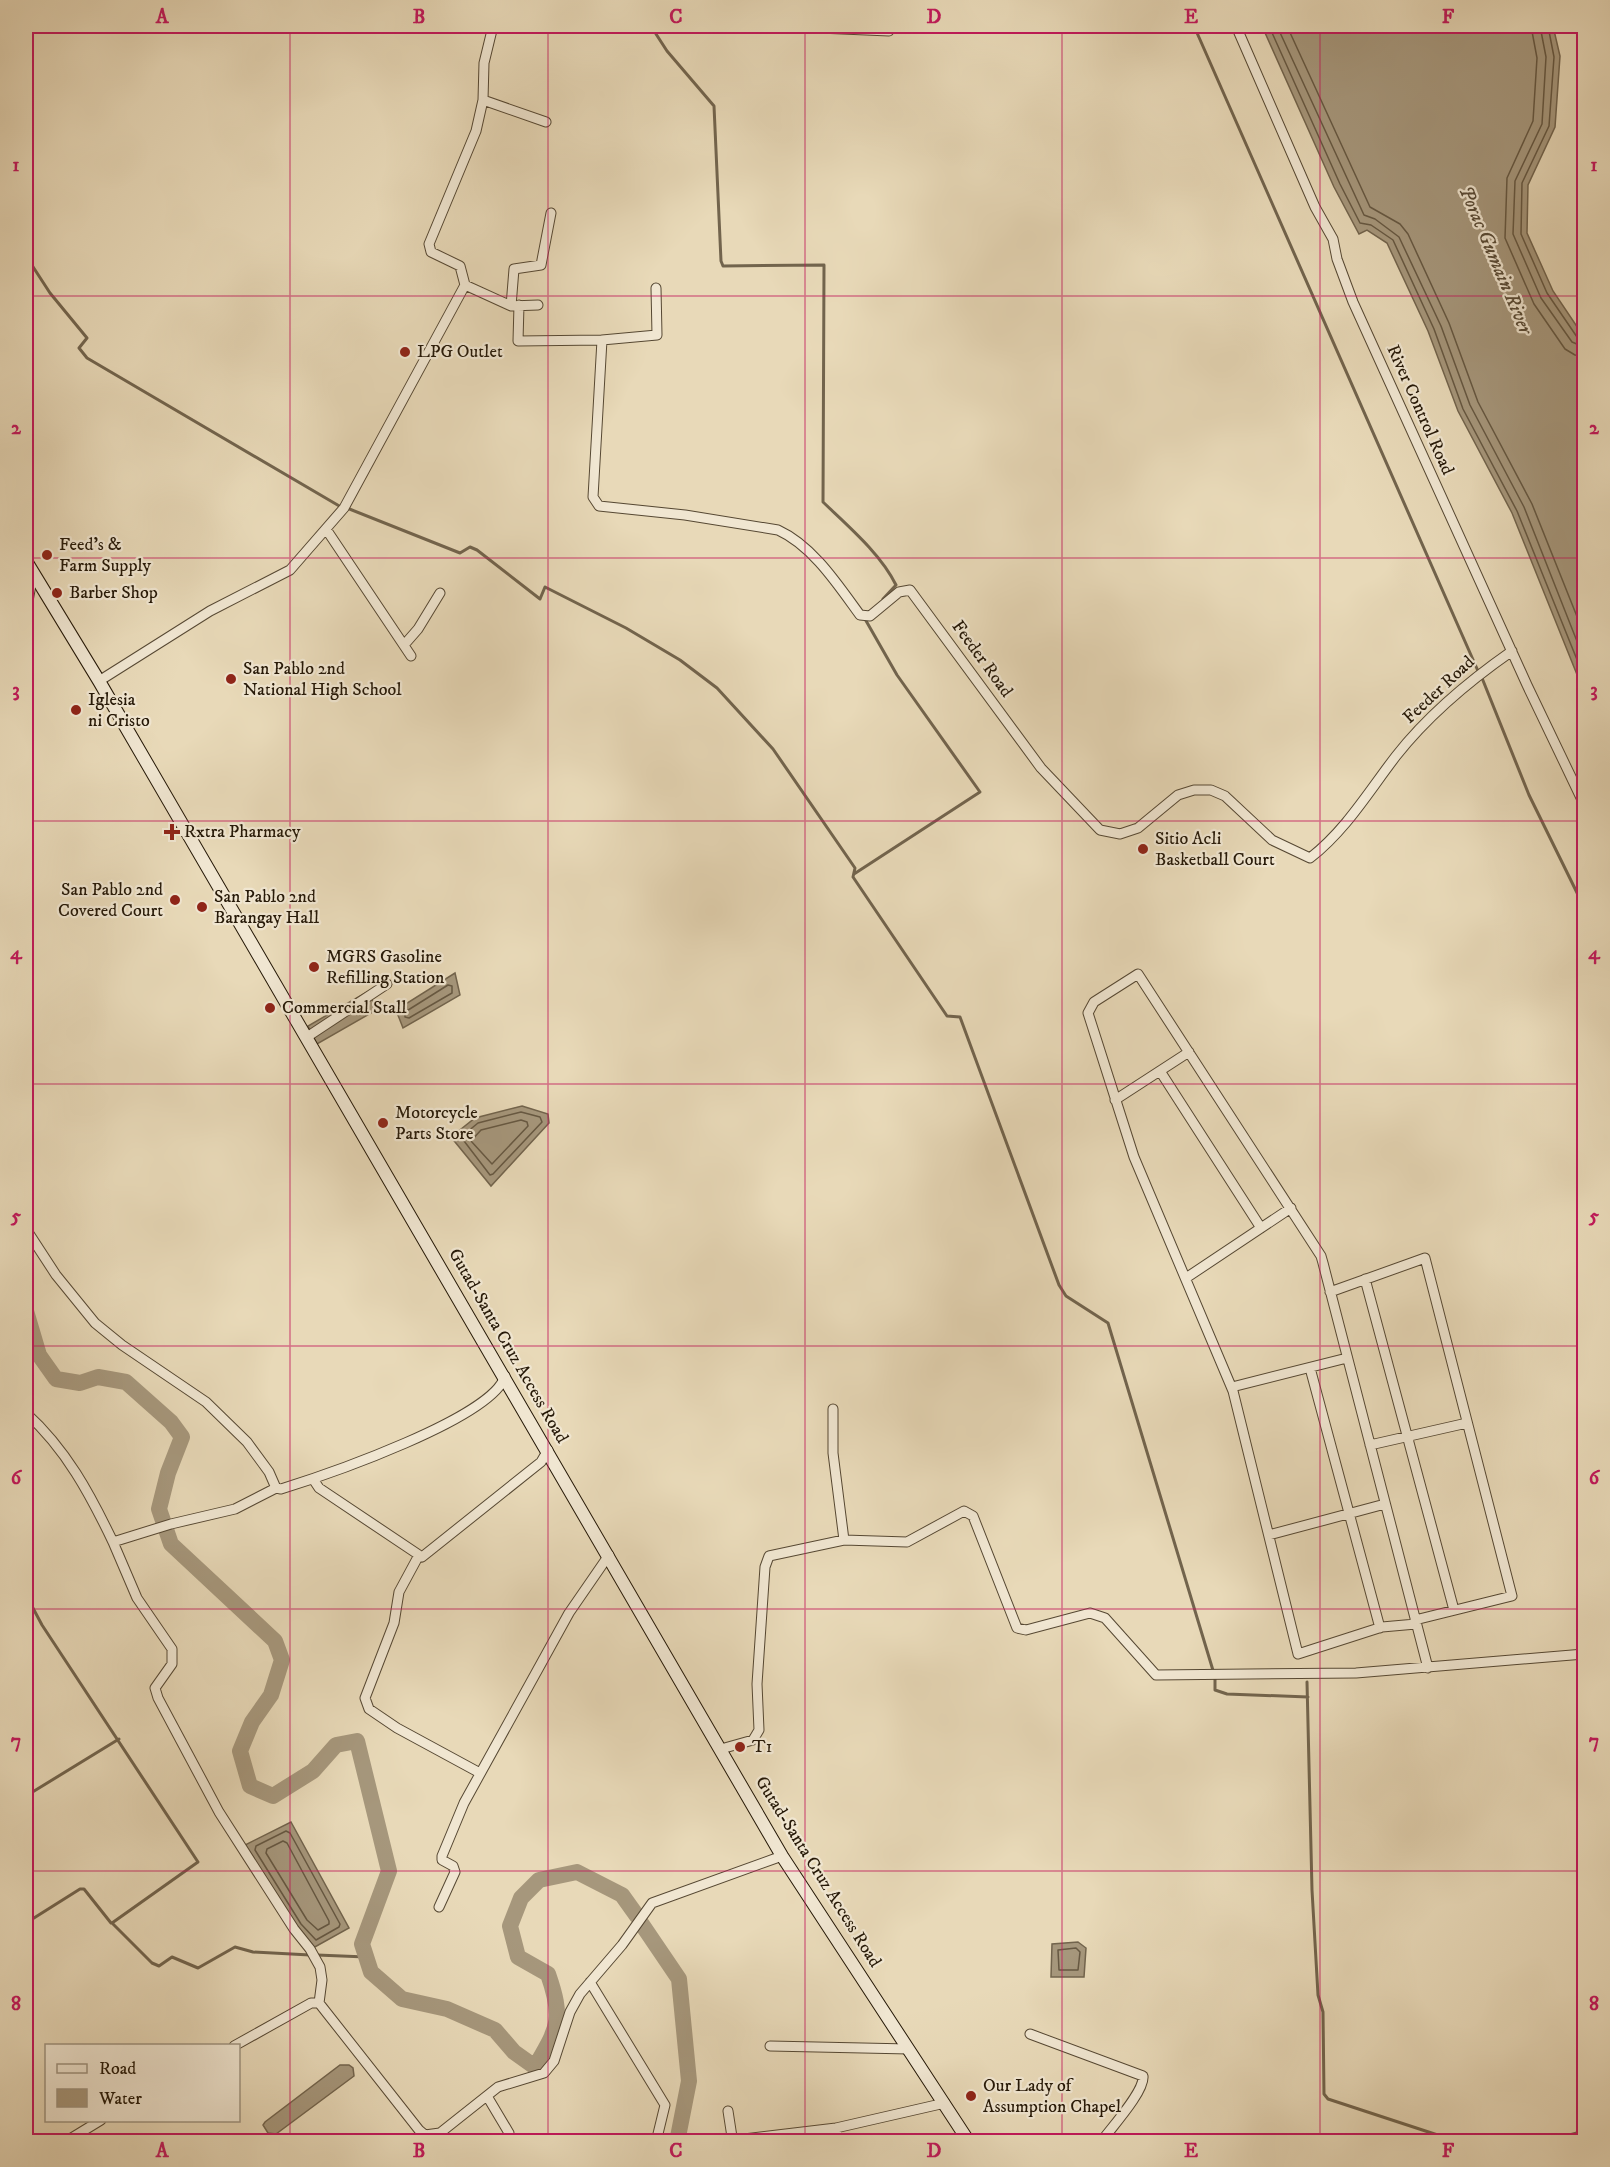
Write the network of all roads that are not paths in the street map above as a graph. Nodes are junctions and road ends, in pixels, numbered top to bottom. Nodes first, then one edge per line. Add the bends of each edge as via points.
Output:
1 (493, 26) edge
2 (772, 26) edge
3 (1236, 26) edge
4 (889, 31) dead end
5 (483, 100) junction
6 (546, 122) dead end
7 (551, 213) dead end
8 (465, 285) junction
9 (656, 288) dead end
10 (515, 305) junction
11 (538, 305) dead end
12 (602, 340) junction
13 (326, 529) junction
14 (26, 561) edge
15 (33, 574) junction
16 (440, 593) dead end
17 (26, 612) edge
18 (404, 645) junction
19 (1512, 651) junction
20 (411, 656) dead end
21 (99, 681) junction
22 (1584, 804) edge
23 (387, 984) dead end
24 (307, 1037) junction
25 (1189, 1052) junction
26 (1160, 1071) junction
27 (1115, 1100) junction
28 (1291, 1208) junction
29 (1261, 1228) junction
30 (26, 1229) edge
31 (1186, 1278) junction
32 (1365, 1280) junction
33 (1330, 1292) junction
34 (1347, 1358) junction
35 (1310, 1368) junction
36 (505, 1376) junction
37 (1232, 1387) junction
38 (833, 1408) dead end
39 (26, 1413) edge
40 (1467, 1423) junction
41 (1407, 1437) junction
42 (1370, 1445) junction
43 (548, 1450) junction
44 (313, 1479) junction
45 (276, 1488) junction
46 (1385, 1503) junction
47 (1349, 1513) junction
48 (1269, 1535) junction
49 (844, 1540) junction
50 (115, 1541) junction
51 (419, 1555) junction
52 (609, 1555) junction
53 (1454, 1610) junction
54 (1416, 1622) junction
55 (1380, 1628) junction
56 (1584, 1654) edge
57 (1428, 1668) junction
58 (721, 1749) junction
59 (480, 1773) junction
60 (782, 1856) junction
61 (440, 1907) dead end
62 (590, 1982) junction
63 (319, 2002) junction
64 (1030, 2034) dead end
65 (238, 2044) edge
66 (770, 2046) dead end
67 (909, 2049) junction
68 (487, 2096) junction
69 (945, 2103) junction
70 (728, 2111) dead end
71 (100, 2122) edge
72 (836, 2128) junction
73 (792, 2137) edge
74 (422, 2138) edge
75 (65, 2142) edge
76 (506, 2142) edge
77 (656, 2142) edge
78 (838, 2142) edge
79 (969, 2142) edge
80 (1101, 2142) edge

1 - 5 street via 484,63
2 - 4 street
3 - 19 street, River Control Road via 1315,207 1333,239 1353,302
5 - 6 street
5 - 8 street via 476,131 429,244 431,252 460,266
7 - 10 street via 541,265 514,269
8 - 10 street
8 - 13 street via 344,508
9 - 12 street via 657,335
10 - 11 street
10 - 12 street via 518,341
12 - 19 street, Feeder Road via 593,497 599,506 778,530 804,547 860,615 870,616 899,592 910,590 1041,768 1100,830 1120,834 1138,828 1178,795 1211,790 1225,796 1272,840 1310,858 1347,823 1397,754 1432,716 1468,681
13 - 18 street
13 - 21 street via 290,570 210,611
14 - 15 main road, Gutad-Santa Cruz Access Road
15 - 17 street
15 - 21 main road, Gutad-Santa Cruz Access Road
16 - 18 street
18 - 20 street
19 - 22 street, River Control Road
21 - 24 main road, Gutad-Santa Cruz Access Road
23 - 24 street
24 - 36 main road, Gutad-Santa Cruz Access Road
25 - 26 street
25 - 27 street via 1138,974 1129,979 1094,1002 1088,1012
25 - 28 street
26 - 27 street
26 - 29 street
27 - 31 street via 1134,1158
28 - 29 street
28 - 33 street via 1321,1256
29 - 31 street
30 - 45 street via 56,1275 95,1323 206,1402 247,1442
31 - 37 street
32 - 33 street
32 - 40 street via 1425,1258
32 - 41 street
33 - 34 street
34 - 35 street
34 - 42 street
35 - 37 street
35 - 47 street
36 - 43 main road, Gutad-Santa Cruz Access Road
36 - 44 street via 502,1388 455,1421
37 - 48 street
38 - 49 street via 833,1453
39 - 50 street via 74,1468
40 - 41 street
40 - 53 street via 1512,1596
41 - 42 street
41 - 53 street
42 - 46 street
43 - 51 street via 541,1462 422,1557
43 - 52 main road, Gutad-Santa Cruz Access Road
44 - 45 street via 281,1490
44 - 51 street via 319,1488
45 - 50 street via 235,1509
46 - 47 street
46 - 54 street
47 - 48 street
47 - 55 street
48 - 55 street via 1298,1654
49 - 57 street via 908,1542 960,1512 967,1512 973,1516 1017,1628 1026,1630 1090,1613 1098,1615 1154,1673 1205,1676
49 - 58 street via 769,1556 765,1567 758,1684 759,1730 753,1740
50 - 63 street via 137,1598 172,1649 172,1664 155,1688 158,1698 219,1812 320,1967
51 - 59 street via 399,1592 394,1623 365,1698 369,1709
52 - 58 main road, Gutad-Santa Cruz Access Road
52 - 59 street via 568,1613
53 - 54 street
54 - 55 street
54 - 57 street
56 - 57 street
58 - 60 main road, Gutad-Santa Cruz Access Road
59 - 61 street via 442,1856 455,1872
60 - 62 street via 652,1903
60 - 67 main road, Gutad-Santa Cruz Access Road
62 - 68 street via 570,2012 554,2061 544,2073 498,2087
62 - 77 street via 665,2105
63 - 65 street
63 - 74 street
64 - 80 street via 1143,2076 1131,2102
66 - 67 street
67 - 69 main road, Gutad-Santa Cruz Access Road
68 - 74 street via 440,2133
68 - 76 street via 509,2133
69 - 72 street
69 - 79 main road, Gutad-Santa Cruz Access Road
70 - 73 street via 732,2137 736,2140
71 - 75 street
72 - 73 street
72 - 78 street

